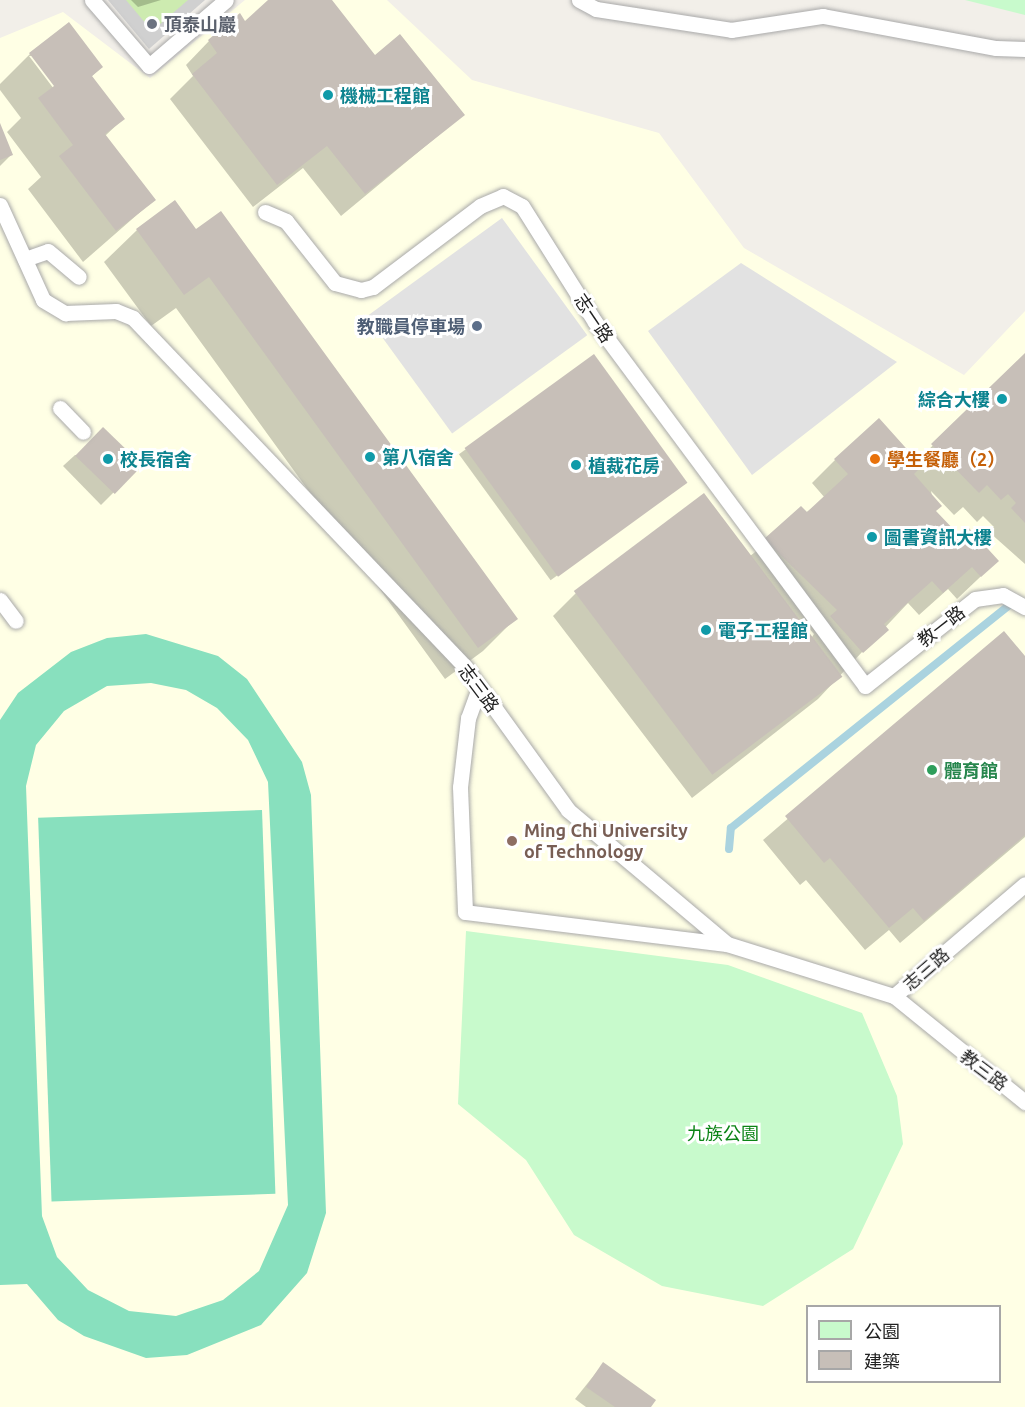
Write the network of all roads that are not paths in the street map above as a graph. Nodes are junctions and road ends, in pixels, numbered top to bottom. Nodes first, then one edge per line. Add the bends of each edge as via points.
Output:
1 (92, 0) edge
2 (226, 0) edge
3 (579, 0) edge
4 (1025, 49) edge
5 (0, 205) edge
6 (265, 212) dead end
7 (24, 259) junction
8 (80, 277) dead end
9 (60, 408) dead end
10 (83, 432) dead end
11 (0, 600) edge
12 (1025, 607) edge
13 (16, 621) dead end
14 (865, 686) joint
15 (479, 688) junction
16 (1025, 884) edge
17 (727, 944) junction
18 (894, 996) junction
19 (1025, 1101) edge

1 - 2 lane via 149,66
3 - 4 lane via 596,9 731,30 823,16 996,48
5 - 7 lane, 志三路
6 - 14 lane, 志一路 via 286,220 335,283 361,290 373,287 480,206 502,196 522,206 595,322
7 - 8 lane via 48,251
7 - 15 lane, 志三路 via 43,300 65,313 116,310 133,318 283,471
9 - 10 lane
11 - 13 lane
12 - 14 lane, 教一路 via 1003,595 975,599
15 - 17 lane, 志三路 via 568,810
15 - 17 lane via 468,718 460,787 465,912
16 - 18 lane, 志三路
17 - 18 lane, 志三路
18 - 19 lane, 教三路

